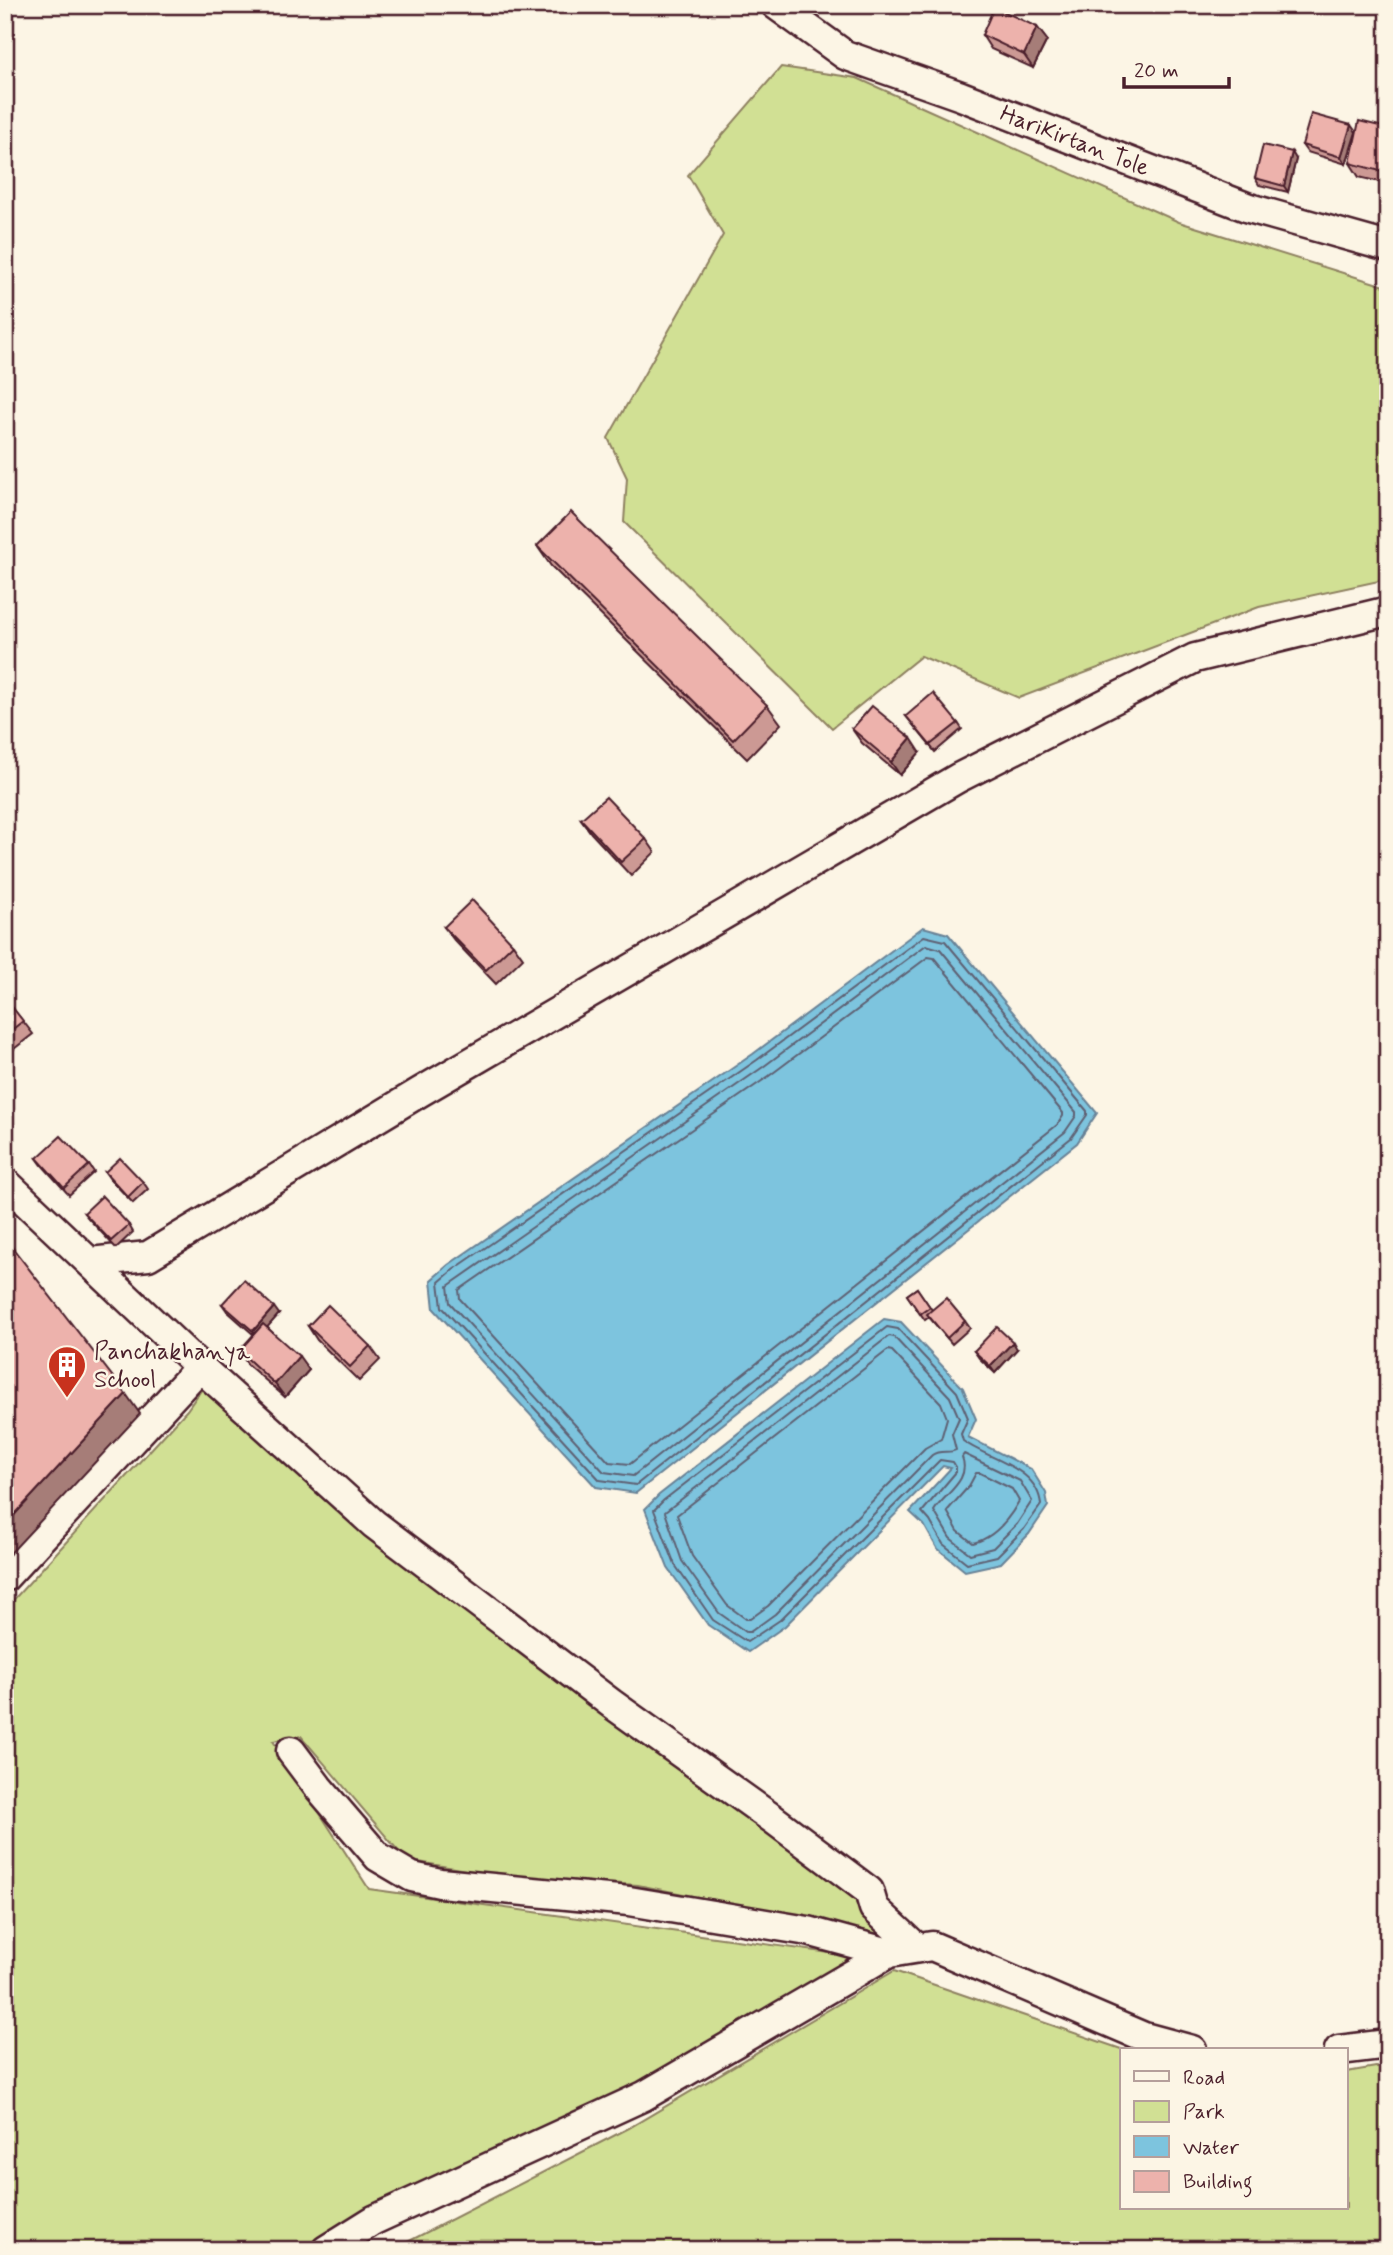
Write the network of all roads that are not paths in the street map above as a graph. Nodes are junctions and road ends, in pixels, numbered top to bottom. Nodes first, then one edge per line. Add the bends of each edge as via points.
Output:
1 (776, 5) edge
2 (1388, 247) edge
3 (1388, 611) edge
4 (5, 1182) edge
5 (90, 1262) junction
6 (200, 1367) junction
7 (5, 1577) edge
8 (292, 1751) dead end
9 (917, 1948) junction
10 (889, 1953) junction
11 (1388, 2044) edge
12 (1185, 2048) edge
13 (1348, 2049) edge
14 (326, 2250) edge

1 - 2 street, HariKirtan Tole via 845,55 1249,208
3 - 5 street via 1195,658 958,778 148,1256
4 - 5 street
5 - 6 street
6 - 7 street
6 - 9 street via 374,1524 869,1891 874,1908
8 - 10 street via 378,1857 412,1877 440,1884 629,1901 808,1931
9 - 10 street
9 - 12 street via 932,1946 1144,2037
10 - 14 street via 644,2096 374,2220
11 - 13 street

